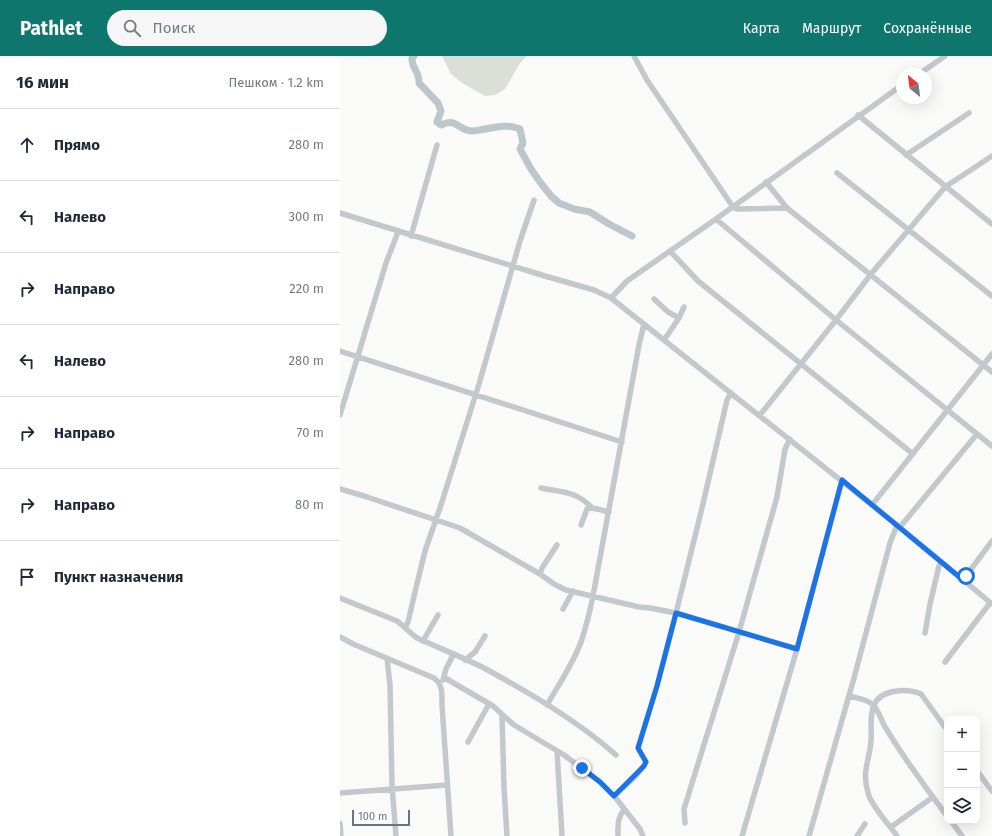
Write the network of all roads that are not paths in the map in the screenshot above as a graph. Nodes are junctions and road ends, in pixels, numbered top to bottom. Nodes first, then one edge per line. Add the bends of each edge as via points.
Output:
1 (634, 56) edge
2 (945, 56) edge
3 (927, 68) edge
4 (896, 89) edge
5 (969, 113) dead end
6 (858, 115) junction
7 (437, 145) dead end
8 (906, 155) junction
9 (992, 156) edge
10 (837, 173) dead end
11 (766, 182) junction
12 (945, 186) junction
13 (534, 200) dead end
14 (733, 207) junction
15 (787, 208) junction
16 (340, 213) edge
17 (716, 219) junction
18 (992, 224) edge
19 (909, 230) junction
20 (398, 232) junction
21 (411, 236) junction
22 (670, 251) junction
23 (513, 266) junction
24 (870, 274) junction
25 (992, 296) edge
26 (611, 298) junction
27 (654, 299) dead end
28 (684, 307) dead end
29 (679, 318) junction
30 (836, 320) junction
31 (644, 324) junction
32 (664, 340) junction
33 (340, 351) edge
34 (992, 354) edge
35 (357, 356) junction
36 (801, 363) junction
37 (983, 365) junction
38 (992, 372) edge
39 (475, 393) junction
40 (731, 393) junction
41 (948, 410) junction
42 (340, 415) edge
43 (760, 415) junction
44 (977, 434) junction
45 (790, 439) junction
46 (622, 442) junction
47 (992, 446) edge
48 (913, 454) junction
49 (842, 480) junction
50 (541, 488) dead end
51 (340, 489) edge
52 (872, 505) junction
53 (591, 507) junction
54 (609, 512) junction
55 (435, 520) junction
56 (581, 525) dead end
57 (899, 526) junction
58 (992, 541) edge
59 (557, 545) dead end
60 (941, 561) junction
61 (540, 574) junction
62 (963, 580) junction
63 (573, 591) junction
64 (593, 596) junction
65 (340, 598) edge
66 (991, 604) edge
67 (563, 609) dead end
68 (676, 613) junction
69 (438, 615) dead end
70 (405, 627) junction
71 (739, 632) junction
72 (925, 633) dead end
73 (484, 636) dead end
74 (340, 637) edge
75 (423, 641) junction
76 (797, 649) junction
77 (453, 655) junction
78 (387, 658) junction
79 (466, 660) junction
80 (945, 662) dead end
81 (445, 678) junction
82 (440, 686) junction
83 (849, 696) junction
84 (489, 704) junction
85 (547, 705) junction
86 (874, 705) junction
87 (502, 715) junction
88 (944, 726) edge
89 (468, 742) dead end
90 (557, 751) junction
91 (616, 755) dead end
92 (980, 775) edge
93 (447, 785) junction
94 (393, 790) junction
95 (992, 791) edge
96 (340, 793) edge
97 (614, 796) junction
98 (932, 797) junction
99 (624, 810) junction
100 (944, 812) edge
101 (340, 823) edge
102 (684, 823) dead end
103 (865, 824) dead end
104 (953, 824) edge
105 (891, 827) junction
106 (341, 836) edge
107 (396, 836) edge
108 (451, 836) edge
109 (507, 836) edge
110 (562, 836) edge
111 (618, 836) edge
112 (643, 836) edge
113 (742, 836) edge
114 (809, 836) edge
115 (857, 836) edge
116 (897, 836) edge
117 (962, 836) edge

1 - 14 street via 647,80
2 - 3 street
4 - 6 street
5 - 8 street
6 - 8 street
6 - 11 street
7 - 21 street
8 - 12 street
9 - 12 street
10 - 19 street
11 - 14 street
11 - 15 street
12 - 18 street
12 - 19 street
13 - 23 street
14 - 15 street
14 - 17 street
15 - 24 street
16 - 20 street
17 - 22 street
17 - 30 street
19 - 24 street
19 - 25 street
20 - 21 street
20 - 35 street
21 - 23 street
22 - 26 street via 627,281
22 - 36 street via 698,281
23 - 26 street via 594,290
23 - 39 street
24 - 30 street
24 - 37 street
26 - 31 street
27 - 29 street
28 - 29 street
29 - 32 street
30 - 36 street
30 - 41 street
31 - 32 street
31 - 46 street
32 - 40 street
33 - 35 street
34 - 37 street
35 - 39 street
35 - 42 street
36 - 43 street
36 - 48 street
37 - 38 street
37 - 41 street
39 - 46 street
39 - 55 street
40 - 43 street
40 - 68 street via 727,400
41 - 44 street
41 - 48 street
43 - 45 street
44 - 47 street
44 - 57 street
45 - 49 street
45 - 71 street via 785,449 777,497
46 - 54 street
48 - 52 street
49 - 52 street
49 - 76 street
50 - 53 street via 573,494
51 - 55 street
52 - 57 street
53 - 54 street
53 - 56 street via 585,511
54 - 64 street
55 - 61 street via 474,535
55 - 70 street
57 - 60 street
57 - 83 street via 890,542
58 - 62 street
59 - 61 street
60 - 62 street
60 - 72 street
61 - 63 street via 554,584
62 - 66 street
63 - 64 street
63 - 67 street
64 - 68 street
64 - 85 street via 581,642
65 - 70 street
66 - 80 street
68 - 71 street
68 - 97 street via 638,748 646,762
69 - 75 street
70 - 75 street
71 - 76 street
71 - 102 street via 684,809
73 - 79 street via 475,652
74 - 78 street
75 - 77 street
76 - 113 street
77 - 79 street
77 - 81 street
78 - 82 street via 434,678
78 - 94 street
79 - 85 street
81 - 82 street
81 - 84 street
82 - 93 street
83 - 86 street via 869,701
83 - 114 street
84 - 87 street
84 - 89 street
85 - 91 street via 594,736
86 - 88 street via 877,700 897,690 914,691 921,694
86 - 98 street via 886,729
86 - 105 street via 865,774 870,798
87 - 90 street
87 - 109 street
90 - 97 street via 600,782
90 - 110 street
92 - 95 street
93 - 94 street
93 - 108 street
94 - 96 street
94 - 107 street
97 - 99 street
98 - 100 street
98 - 105 street
99 - 111 street via 618,822
99 - 112 street
101 - 106 street
103 - 115 street
104 - 117 street
105 - 116 street

